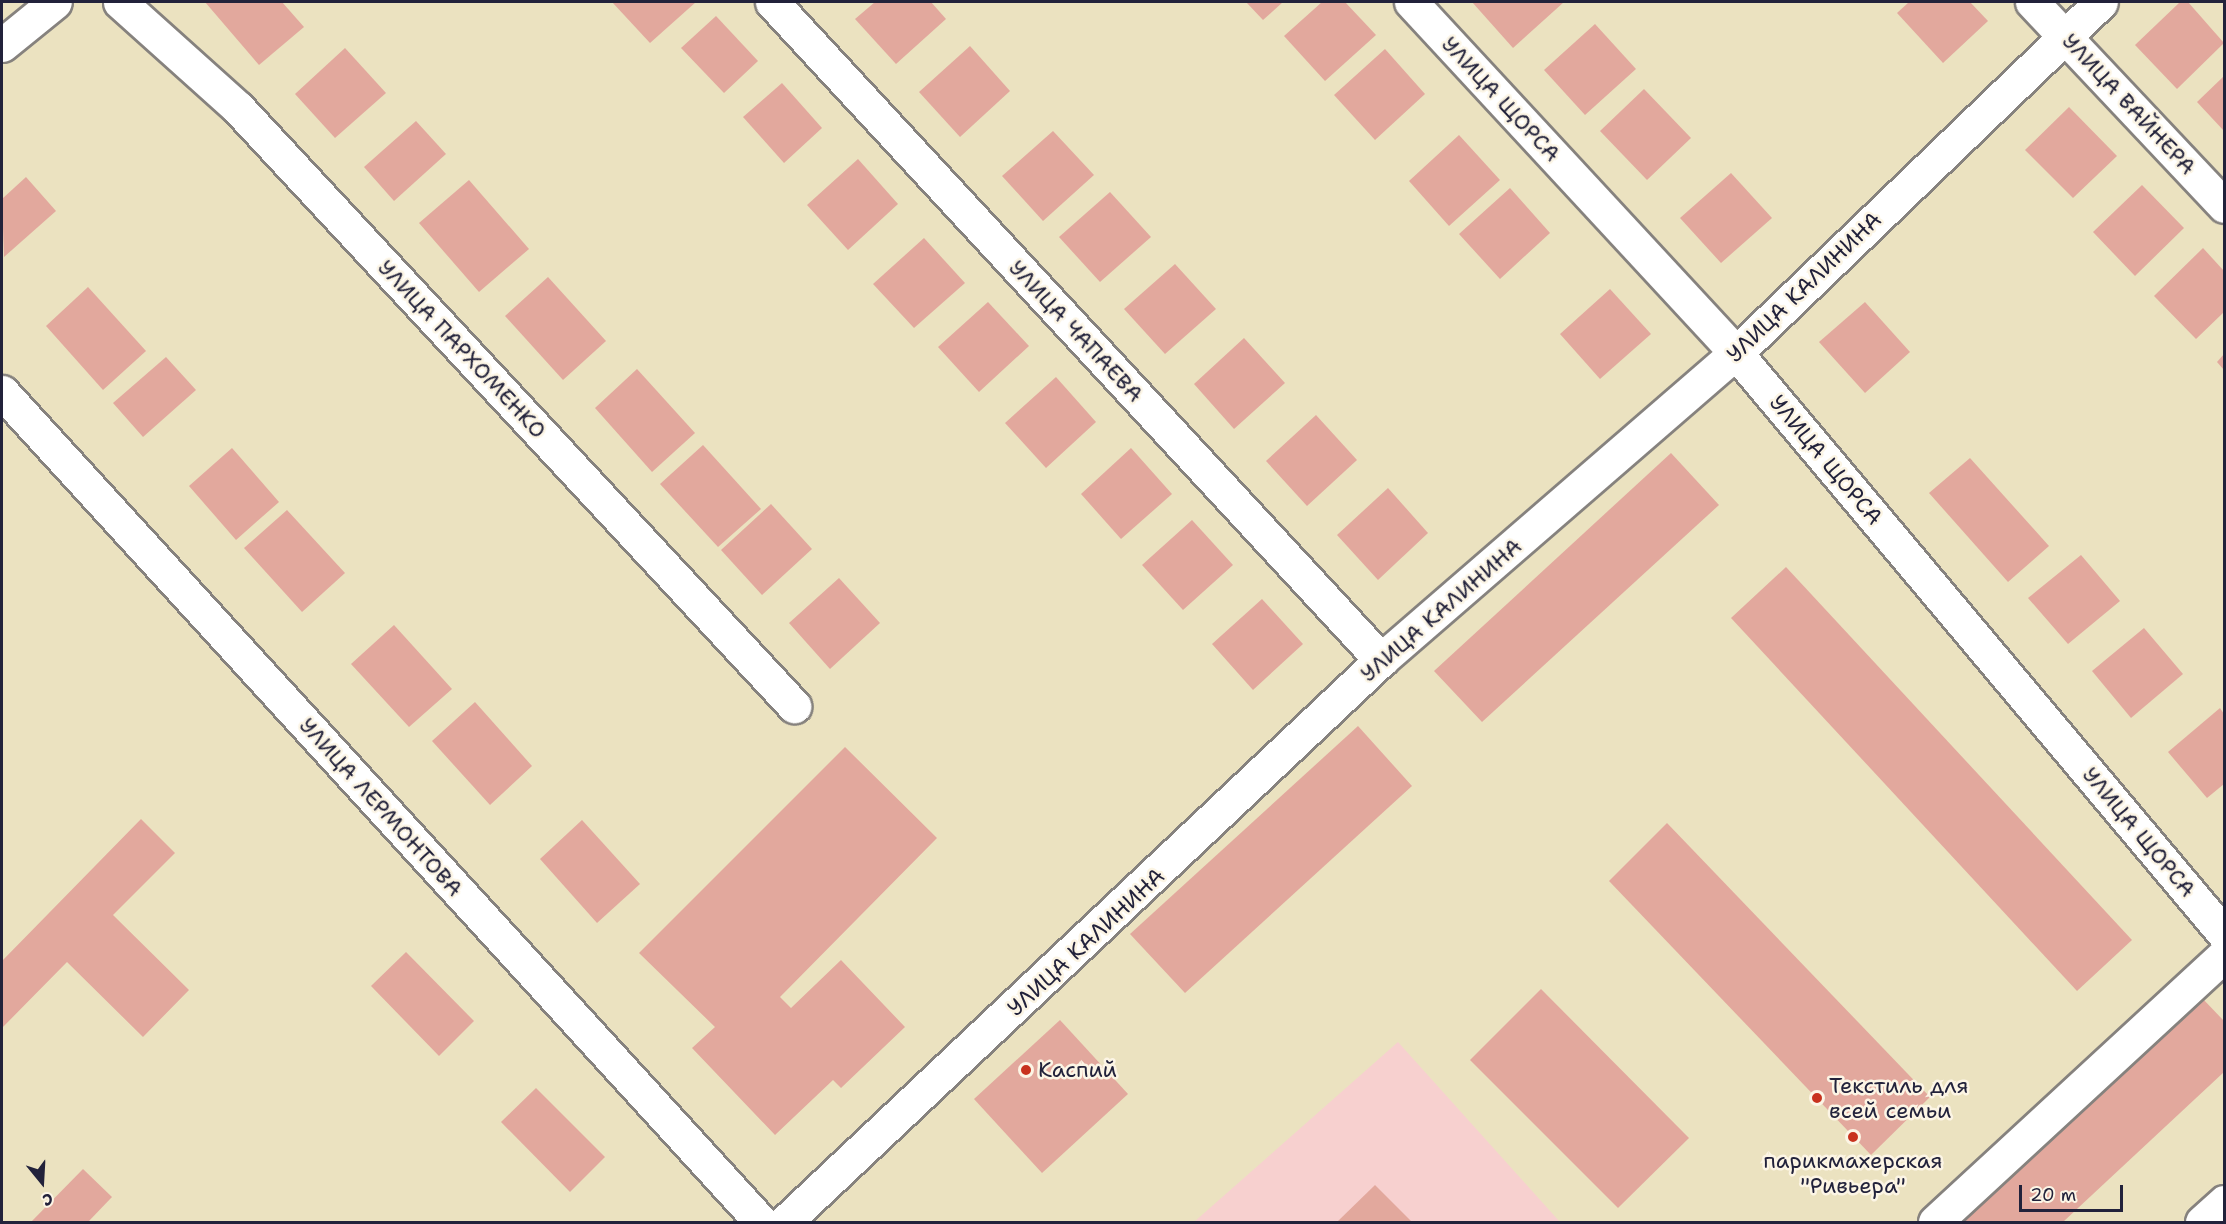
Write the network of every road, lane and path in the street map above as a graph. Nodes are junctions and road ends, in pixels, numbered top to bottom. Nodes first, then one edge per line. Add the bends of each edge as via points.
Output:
1 (55, 2) edge
2 (120, 2) edge
3 (772, 2) edge
4 (1411, 2) edge
5 (2032, 2) edge
6 (2101, 2) edge
7 (2065, 36) junction
8 (2, 45) edge
9 (2224, 206) edge
10 (1736, 353) junction
11 (2, 392) edge
12 (1381, 660) junction
13 (794, 706) dead end
14 (2224, 934) edge
15 (2224, 955) edge
16 (2224, 1202) edge
17 (761, 1222) edge
18 (785, 1222) edge
19 (1935, 1222) edge
20 (2202, 1222) edge

1 - 8 street
2 - 13 street, УЛИЦА ПАРХОМЕНКО via 238,108
3 - 12 street, УЛИЦА ЧАПАЕВА
4 - 10 street, УЛИЦА ЩОРСА
5 - 7 street, УЛИЦА ВАЙНЕРА
6 - 7 street, УЛИЦА КАЛИНИНА
7 - 9 street, УЛИЦА ВАЙНЕРА
7 - 10 street, УЛИЦА КАЛИНИНА
10 - 12 street, УЛИЦА КАЛИНИНА
10 - 14 street, УЛИЦА ЩОРСА
11 - 17 street, УЛИЦА ЛЕРМОНТОВА
12 - 18 street, УЛИЦА КАЛИНИНА
15 - 19 street
16 - 20 street

